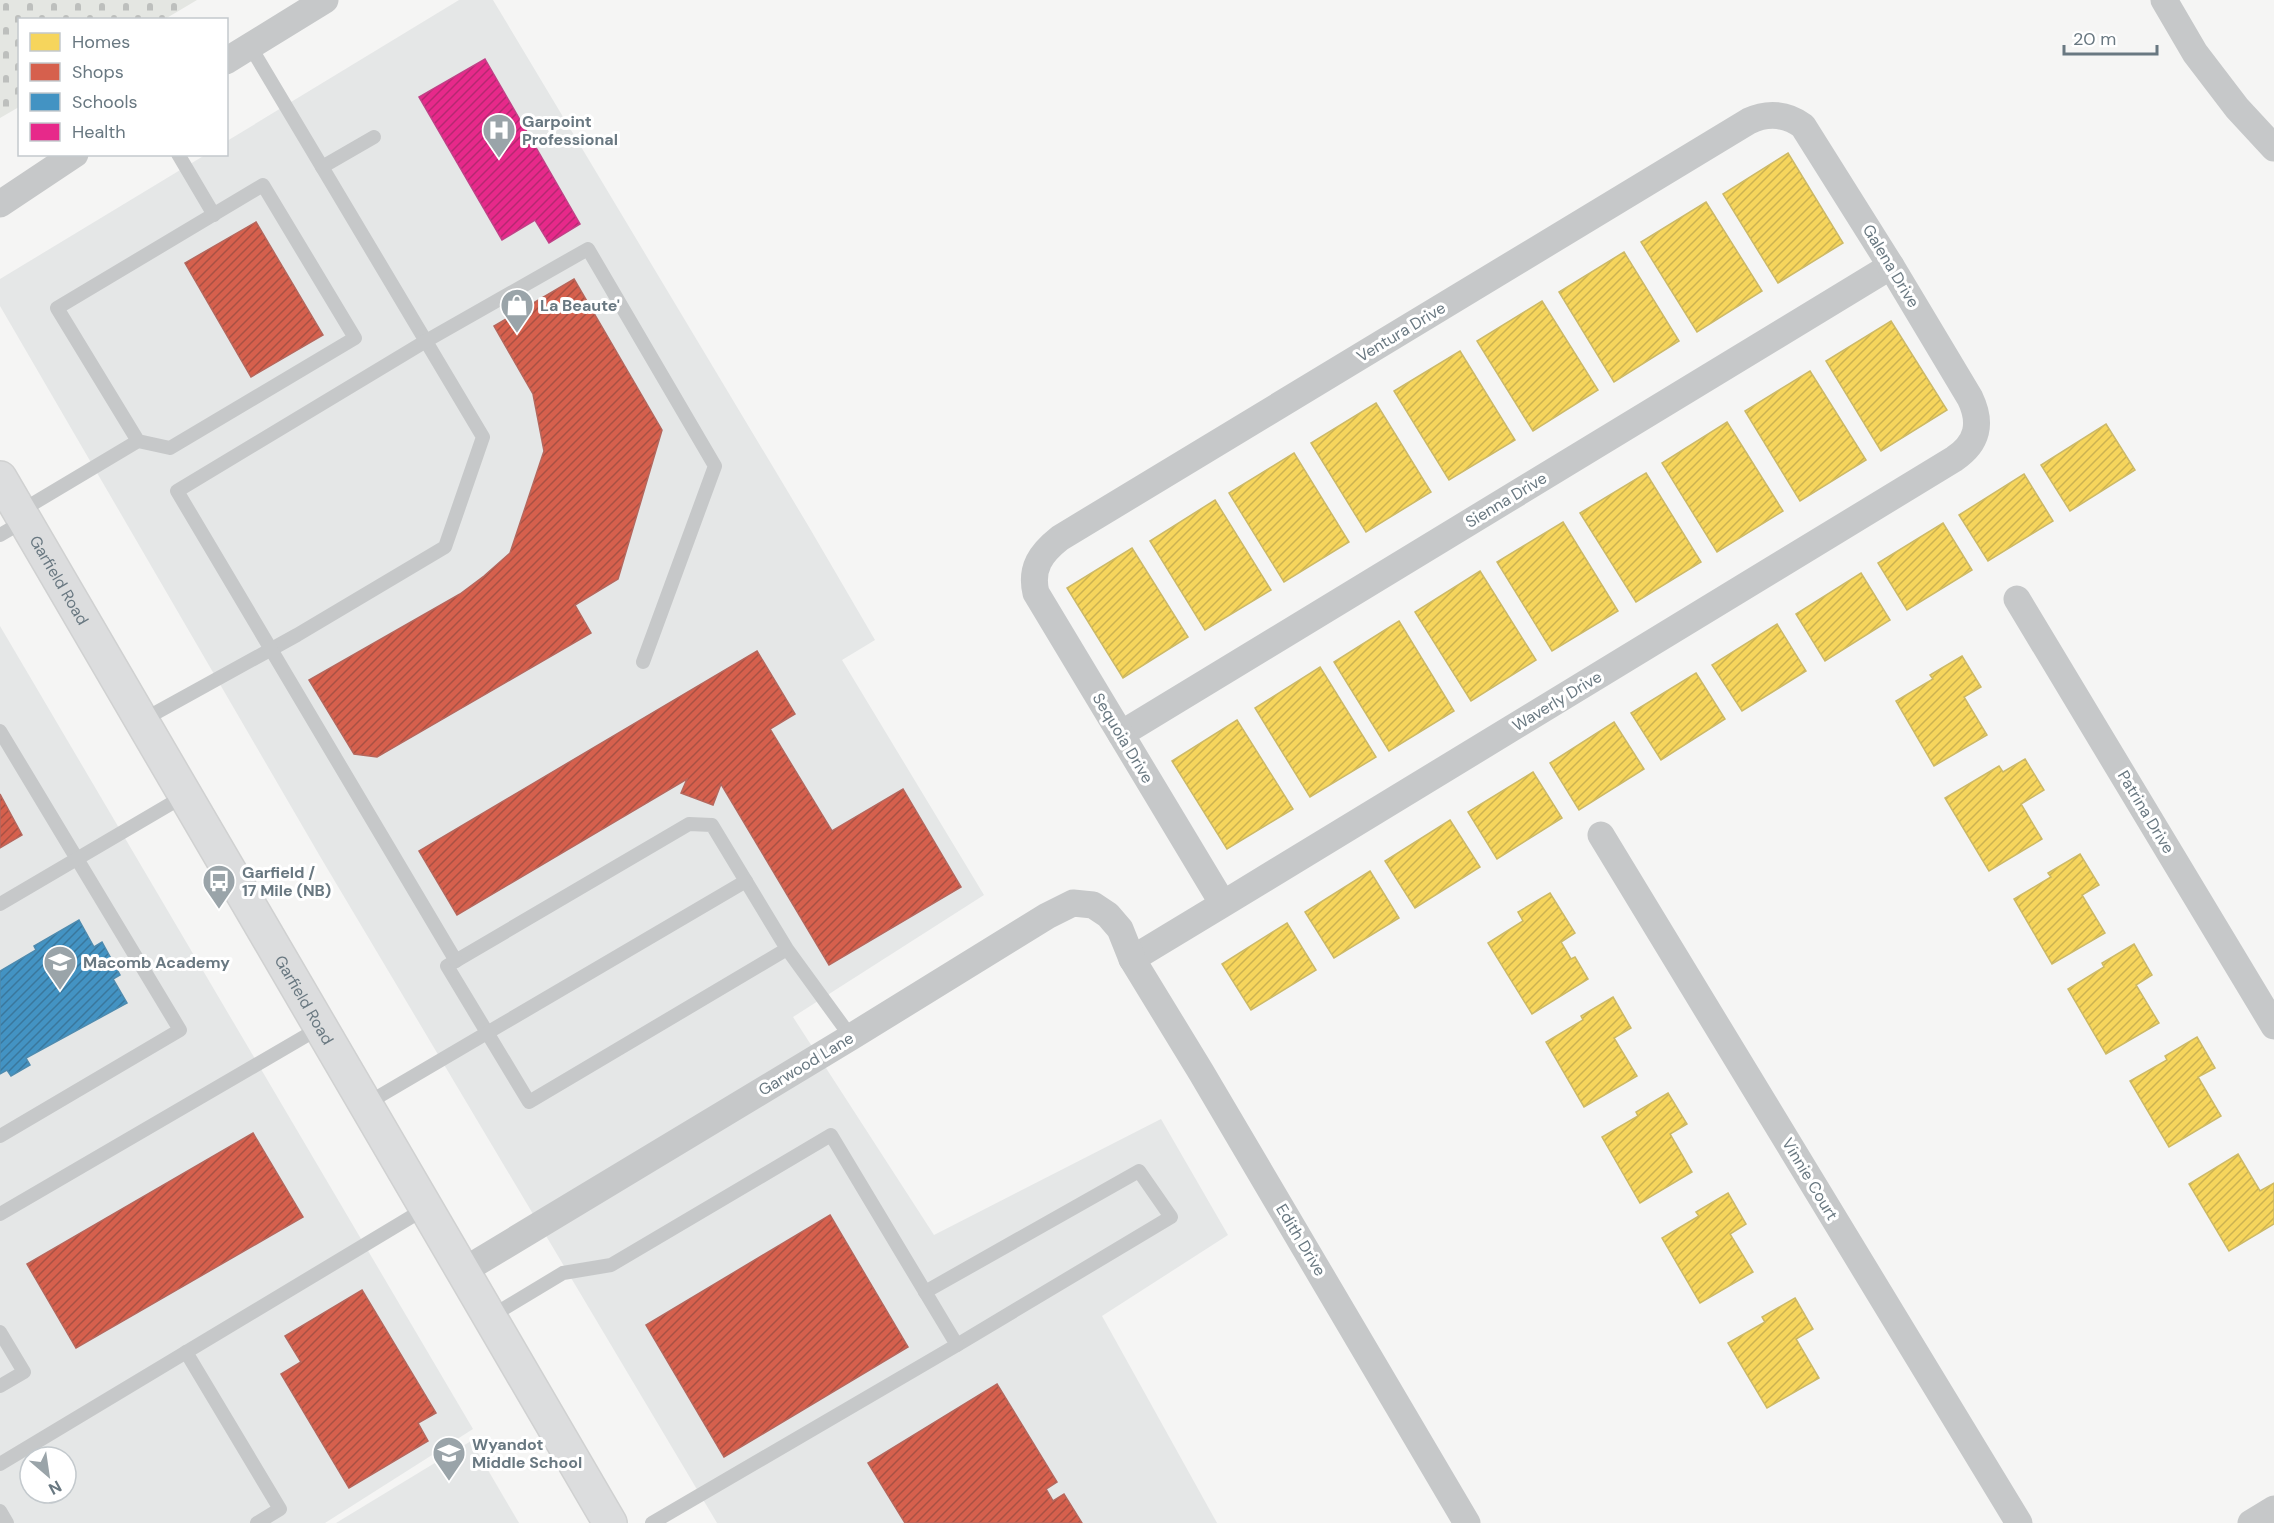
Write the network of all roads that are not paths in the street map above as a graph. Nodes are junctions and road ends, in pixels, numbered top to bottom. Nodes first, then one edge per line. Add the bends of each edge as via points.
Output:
1 (325, 0) edge
2 (2164, 0) edge
3 (250, 46) junction
4 (228, 60) edge
5 (1779, 115) joint
6 (374, 137) dead end
7 (2274, 148) edge
8 (72, 156) edge
9 (179, 156) edge
10 (322, 167) junction
11 (0, 204) edge
12 (214, 215) junction
13 (1891, 266) junction
14 (426, 341) junction
15 (1975, 435) joint
16 (138, 441) junction
17 (0, 478) edge
18 (15, 522) edge
19 (1035, 568) joint
20 (2017, 598) dead end
21 (270, 650) junction
22 (643, 662) dead end
23 (141, 721) junction
24 (0, 731) edge
25 (1121, 734) junction
26 (184, 796) junction
27 (1601, 835) dead end
28 (77, 859) junction
29 (746, 881) junction
30 (0, 904) edge
31 (1223, 904) junction
32 (787, 949) junction
33 (1132, 959) junction
34 (456, 961) junction
35 (2274, 1026) edge
36 (321, 1027) junction
37 (488, 1034) junction
38 (851, 1037) junction
39 (366, 1104) junction
40 (0, 1136) edge
41 (426, 1208) junction
42 (0, 1214) edge
43 (464, 1270) junction
44 (925, 1292) junction
45 (490, 1317) junction
46 (0, 1332) edge
47 (957, 1345) junction
48 (186, 1352) junction
49 (0, 1386) edge
50 (0, 1464) edge
51 (2274, 1509) edge
52 (0, 1511) edge
53 (8, 1523) edge
54 (257, 1523) edge
55 (610, 1523) edge
56 (652, 1523) edge
57 (1467, 1523) edge
58 (2019, 1523) edge
59 (2251, 1523) edge

1 - 3 street
2 - 7 street via 2196,53 2237,108
3 - 4 street
3 - 10 lane
5 - 13 street, Galena Drive via 1792,118 1812,137
5 - 19 street, Ventura Drive via 1749,121 1070,532 1046,549
6 - 10 lane
8 - 11 street
9 - 12 lane
10 - 14 lane
12 - 16 lane via 57,308
12 - 16 lane via 263,185 355,338 170,448
13 - 15 street, Galena Drive via 1970,398 1976,412
13 - 25 street, Sienna Drive
14 - 21 lane via 483,436 445,547
14 - 21 lane via 177,491
14 - 22 lane via 588,249 716,466
15 - 31 street, Waverly Drive via 1954,459
16 - 18 lane
17 - 18 main road, Garfield Road
18 - 23 main road, Garfield Road
19 - 25 street, Sequoia Drive via 1036,593
20 - 35 street, Patrina Drive
21 - 23 lane
21 - 34 lane
23 - 26 main road, Garfield Road
24 - 28 lane
25 - 31 street, Sequoia Drive
26 - 28 lane
26 - 36 main road, Garfield Road
27 - 58 street, Vinnie Court
28 - 30 lane
28 - 40 lane via 180,1030
29 - 32 lane
29 - 34 lane via 712,825 689,824
29 - 37 lane
31 - 33 street, Waverly Drive
32 - 37 lane via 529,1102
32 - 38 lane
33 - 38 street, Garwood Lane via 1120,929 1108,915 1093,905 1072,903
33 - 57 street, Edith Drive
34 - 37 lane via 447,966
36 - 39 main road, Garfield Road
36 - 42 lane
37 - 39 lane
38 - 43 street, Garwood Lane
39 - 41 main road, Garfield Road
41 - 43 main road, Garfield Road
41 - 48 lane
43 - 45 main road, Garfield Road
44 - 45 lane via 831,1135 611,1265 563,1273
44 - 47 lane
44 - 47 lane via 1139,1171 1170,1217
45 - 55 main road, Garfield Road
46 - 49 lane via 24,1372
47 - 56 lane
48 - 50 lane
48 - 54 lane via 280,1509
51 - 59 street
52 - 53 lane

